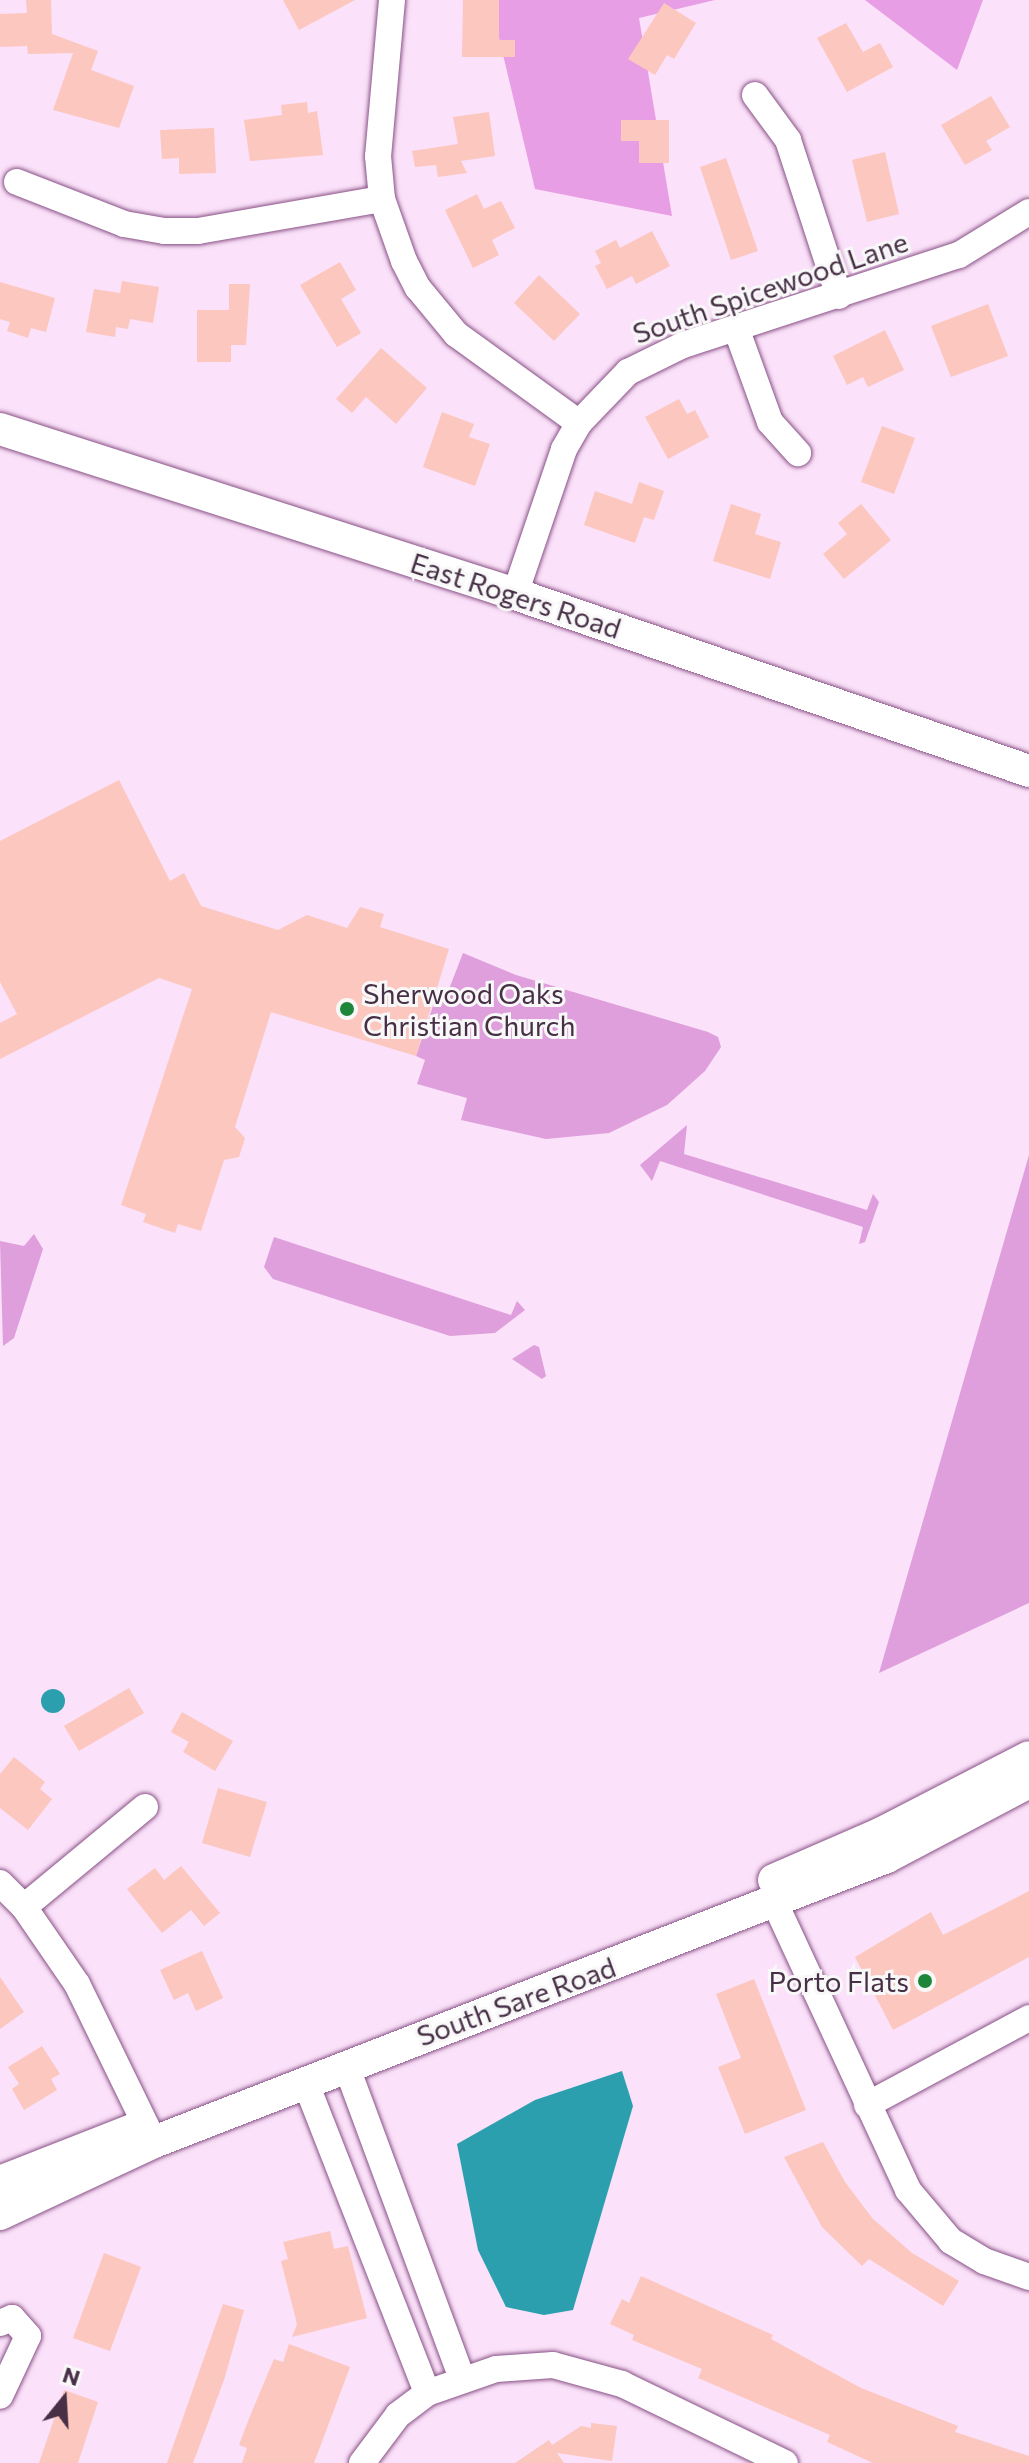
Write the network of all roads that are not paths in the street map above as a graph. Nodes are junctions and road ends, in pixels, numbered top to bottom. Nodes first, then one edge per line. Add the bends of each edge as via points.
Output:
1 (392, 0) edge
2 (755, 95) dead end
3 (17, 182) dead end
4 (382, 199) junction
5 (1029, 212) edge
6 (839, 296) junction
7 (736, 328) junction
8 (579, 423) junction
9 (0, 429) edge
10 (798, 453) dead end
11 (515, 594) junction
12 (1029, 771) edge
13 (1029, 1757) edge
14 (1029, 1782) edge
15 (145, 1807) dead end
16 (0, 1883) edge
17 (774, 1901) junction
18 (24, 1907) junction
19 (1029, 2018) edge
20 (346, 2065) junction
21 (305, 2081) junction
22 (867, 2105) junction
23 (150, 2133) junction
24 (0, 2182) edge
25 (0, 2214) edge
26 (1029, 2277) edge
27 (0, 2323) edge
28 (462, 2379) junction
29 (427, 2393) junction
30 (1, 2400) edge
31 (362, 2463) edge
32 (785, 2463) edge

1 - 4 street via 392,41 379,127
2 - 6 street via 788,140
3 - 4 street via 124,224 164,231 198,231
4 - 8 street via 404,261 435,311 476,352
5 - 6 street, South Spicewood Lane via 959,255
6 - 7 street, South Spicewood Lane
7 - 8 street, South Spicewood Lane via 639,364
7 - 10 street via 770,422
8 - 11 street, South Spicewood Lane via 552,478
9 - 11 main road, East Rogers Road
11 - 12 main road, East Rogers Road
13 - 23 main road, South Sare Road via 882,1833 767,1883
14 - 17 main road, South Sare Road via 887,1857
15 - 18 street
16 - 18 street
17 - 20 main road, South Sare Road
17 - 22 street
18 - 23 street via 77,1984
19 - 22 street
20 - 21 main road, South Sare Road
20 - 28 street
21 - 23 main road, South Sare Road
21 - 29 street
22 - 26 street via 889,2155 928,2217 984,2261
23 - 24 main road, South Sare Road
23 - 25 main road, South Sare Road
27 - 30 street via 12,2318 28,2336
28 - 29 street
28 - 32 street via 528,2366 578,2368
29 - 31 street via 398,2415

